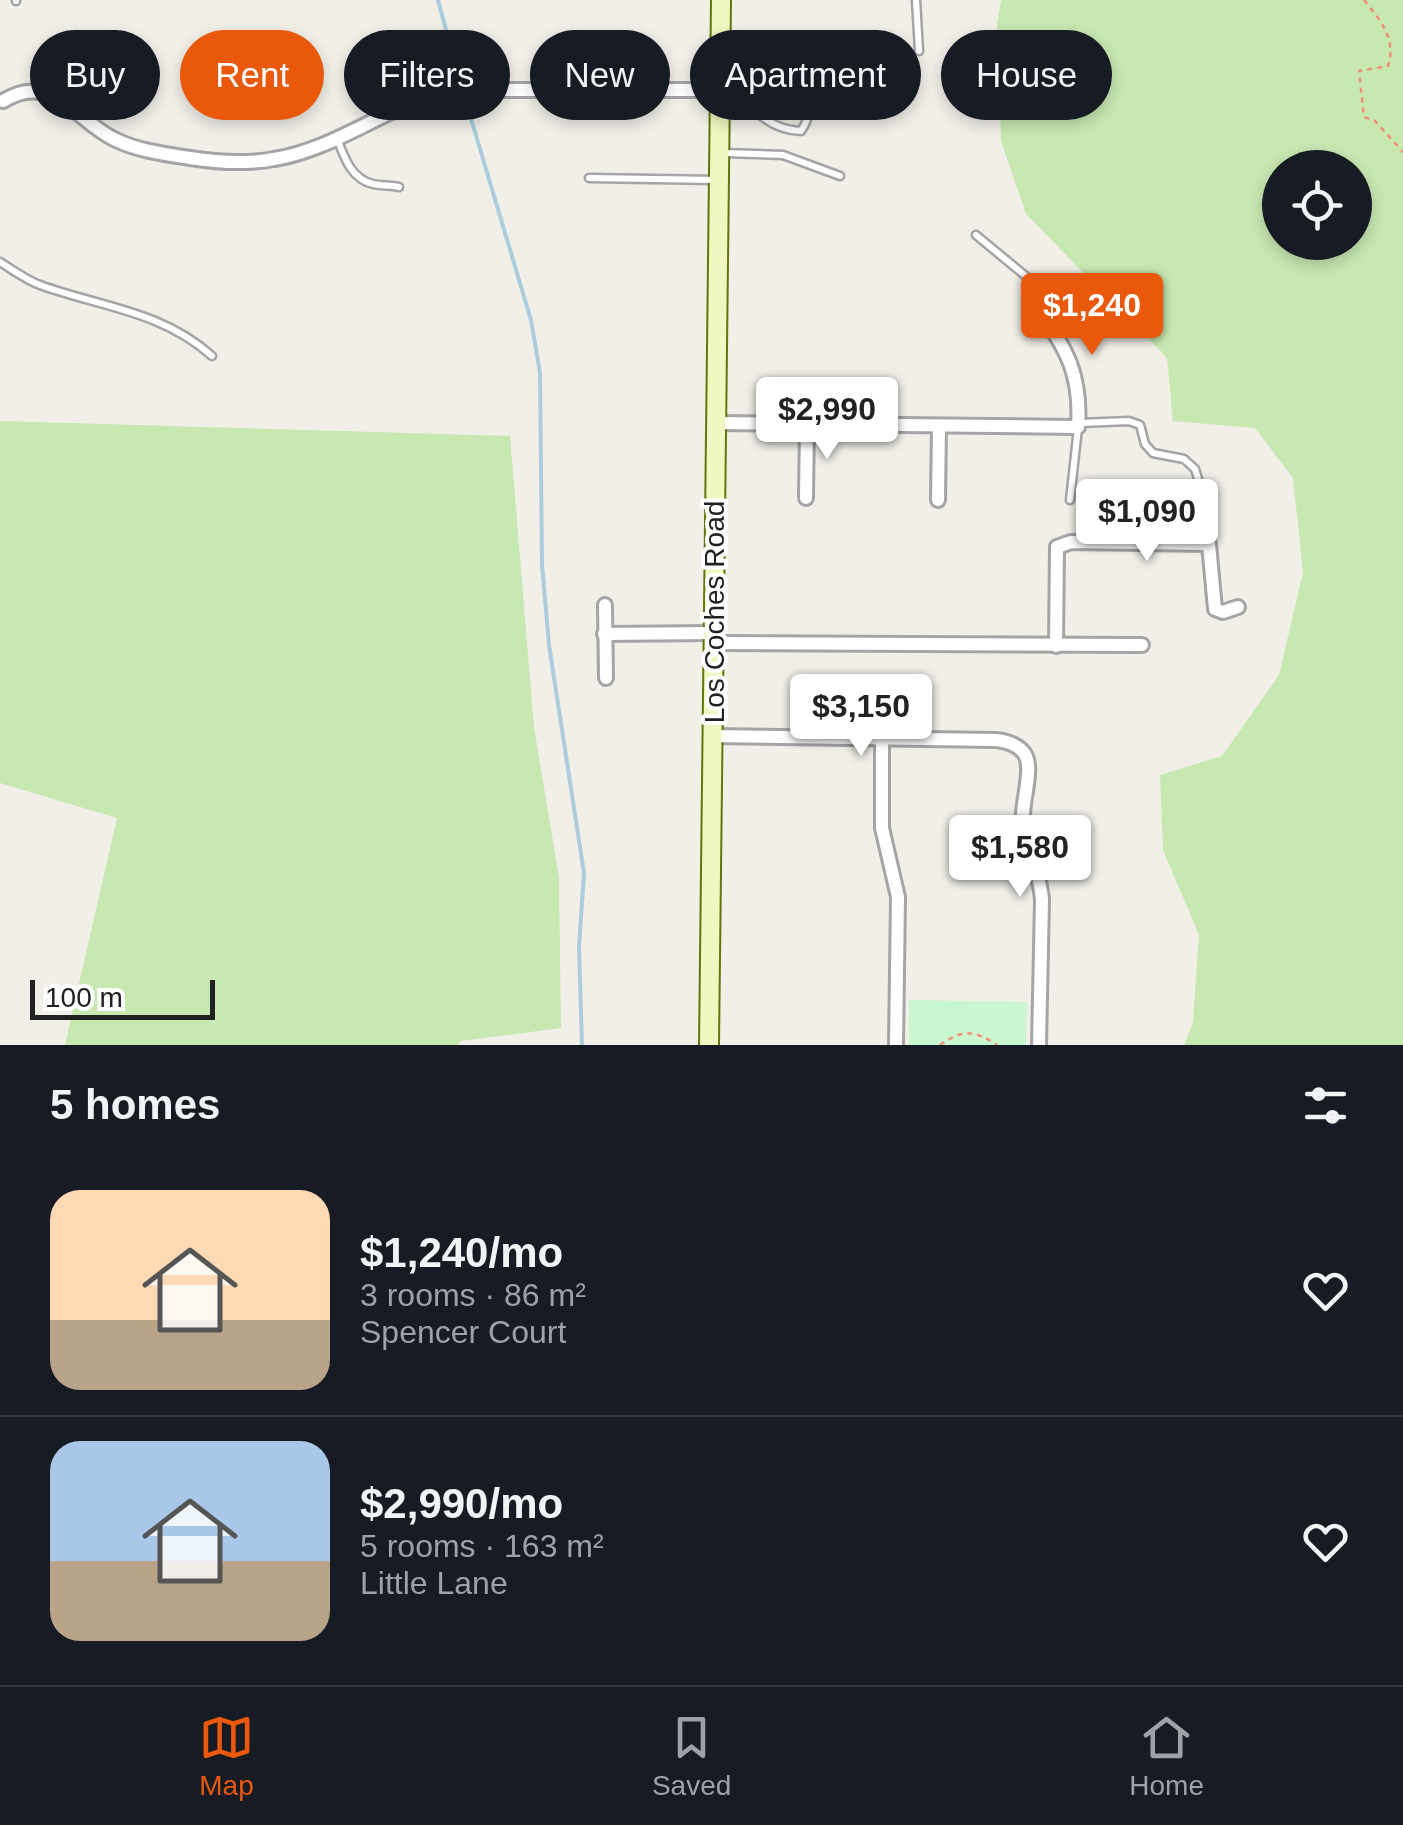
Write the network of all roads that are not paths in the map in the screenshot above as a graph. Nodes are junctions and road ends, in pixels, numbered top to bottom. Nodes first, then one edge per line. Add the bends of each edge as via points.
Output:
1 (720, 0) edge
2 (916, 0) edge
3 (719, 30) edge
4 (918, 30) edge
5 (690, 89) edge
6 (746, 98) joint
7 (2, 105) edge
8 (718, 120) edge
9 (336, 137) junction
10 (718, 153) junction
11 (840, 176) dead end
12 (589, 178) dead end
13 (717, 180) junction
14 (399, 188) dead end
15 (976, 235) dead end
16 (0, 262) edge
17 (1034, 294) joint
18 (212, 356) dead end
19 (716, 423) junction
20 (806, 425) junction
21 (1078, 425) junction
22 (939, 426) junction
23 (806, 498) dead end
24 (938, 500) dead end
25 (1070, 500) dead end
26 (1208, 512) dead end
27 (605, 605) dead end
28 (1238, 607) dead end
29 (604, 634) junction
30 (714, 638) junction
31 (1142, 645) dead end
32 (1056, 646) junction
33 (606, 678) dead end
34 (714, 736) junction
35 (882, 738) junction
36 (709, 1045) edge
37 (896, 1045) edge
38 (1038, 1045) edge

1 - 3 main road, Los Coches Road
2 - 4 lane
5 - 9 street via 452,90
6 - 6 lane via 776,127 801,132 808,122 800,92
7 - 9 street via 20,94 52,94 117,141 194,159 271,160
8 - 10 main road, Los Coches Road
9 - 14 lane via 360,178
10 - 11 lane via 783,154
10 - 13 main road, Los Coches Road
12 - 13 lane
13 - 19 main road, Los Coches Road
15 - 17 lane via 1028,278
16 - 18 lane via 36,284 162,322
17 - 21 street via 1075,372
19 - 20 street
19 - 30 main road, Los Coches Road
20 - 22 street
20 - 23 street
21 - 22 street
21 - 25 lane
21 - 26 lane via 1140,425 1153,452 1184,459 1195,469
22 - 24 street
27 - 29 street
28 - 32 street via 1215,609 1209,544 1071,542 1057,547
29 - 30 street
29 - 33 street
30 - 32 street
30 - 34 main road, Los Coches Road
31 - 32 street
34 - 35 street
34 - 36 main road, Los Coches Road
35 - 37 street via 882,833 898,897
35 - 38 street via 1001,740 1027,758 1023,820 1042,900

